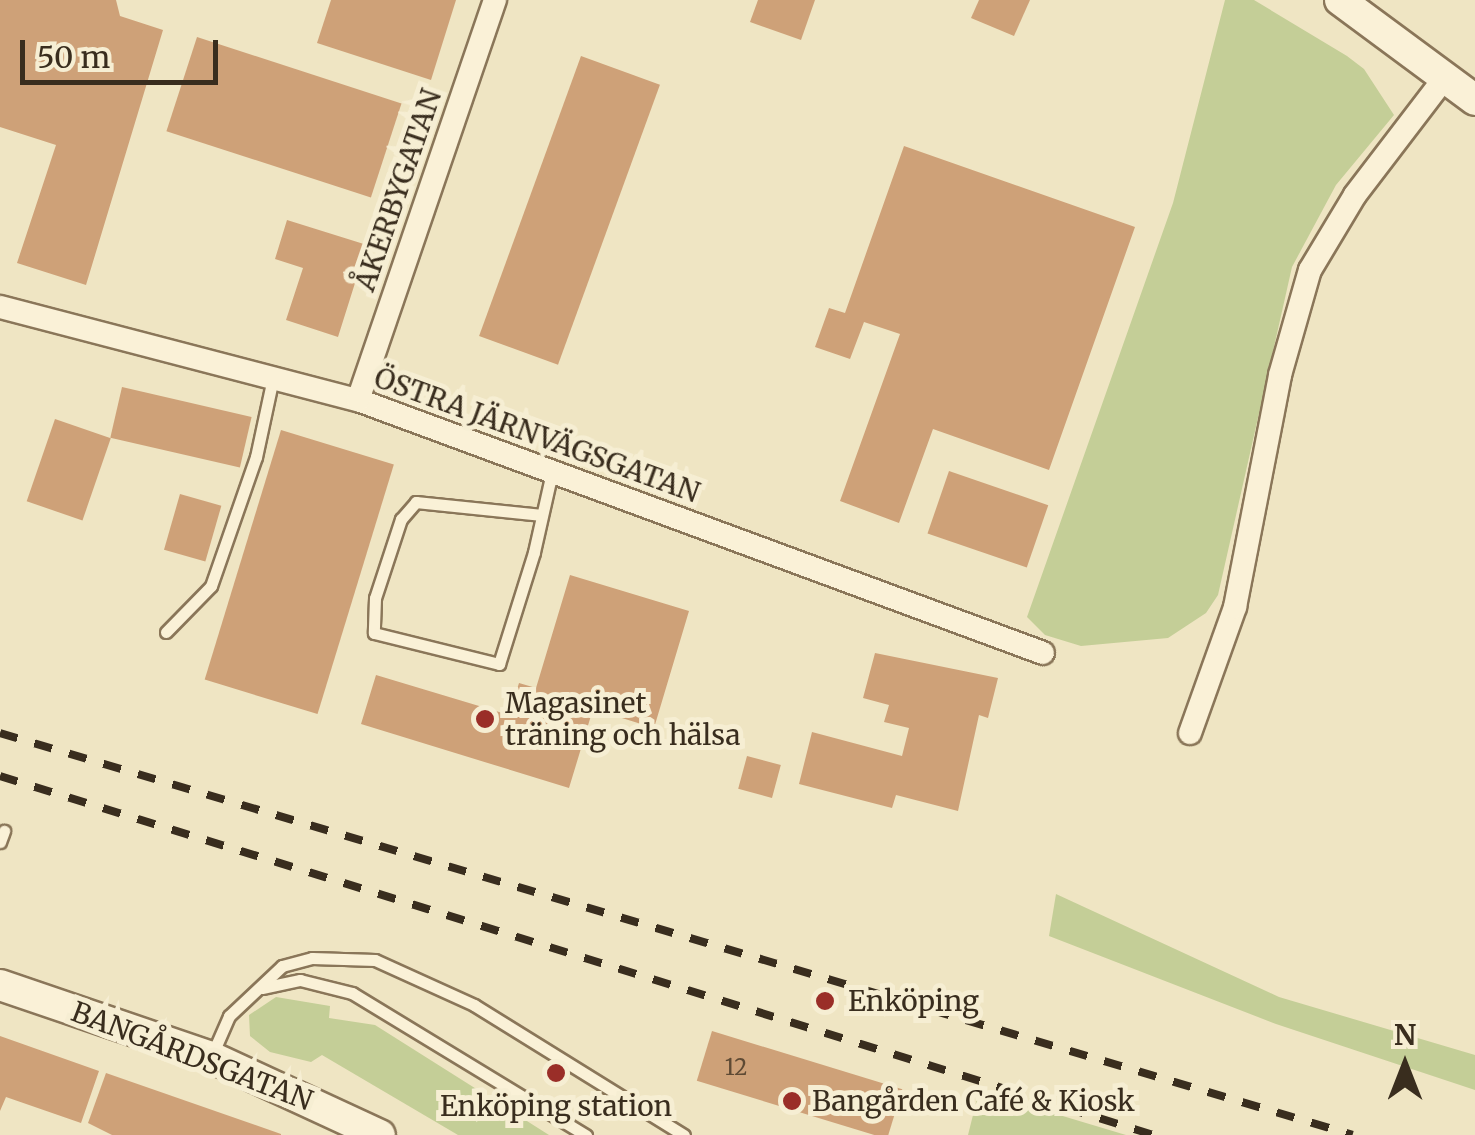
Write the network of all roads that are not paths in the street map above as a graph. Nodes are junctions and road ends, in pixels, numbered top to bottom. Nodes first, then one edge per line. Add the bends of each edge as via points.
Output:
1 (496, 0) edge
2 (1340, 0) edge
3 (1446, 76) junction
4 (1475, 100) edge
5 (0, 307) edge
6 (272, 378) junction
7 (358, 400) junction
8 (552, 472) junction
9 (542, 516) junction
10 (166, 632) dead end
11 (1043, 653) dead end
12 (1190, 733) dead end
13 (0, 985) edge
14 (249, 994) junction
15 (212, 1057) junction
16 (380, 1135) edge
17 (586, 1135) edge
18 (684, 1135) edge

1 - 7 street, ÅKERBYGATAN
2 - 3 main road
3 - 4 main road
3 - 12 street via 1354,195 1310,270 1280,375 1234,607
5 - 6 street, ÖSTRA JÄRNVÄGSGATAN
6 - 7 street, ÖSTRA JÄRNVÄGSGATAN
6 - 10 lane via 256,457 211,586
7 - 8 street, ÖSTRA JÄRNVÄGSGATAN
8 - 9 lane
8 - 11 street, ÖSTRA JÄRNVÄGSGATAN
9 - 9 lane via 499,664 374,632 374,598 401,519 416,502
13 - 15 main road, BANGÅRDSGATAN
14 - 15 lane via 229,1016
14 - 17 lane via 300,980 352,993
14 - 18 lane via 282,966 312,958 375,960 474,1005
15 - 16 main road, BANGÅRDSGATAN

